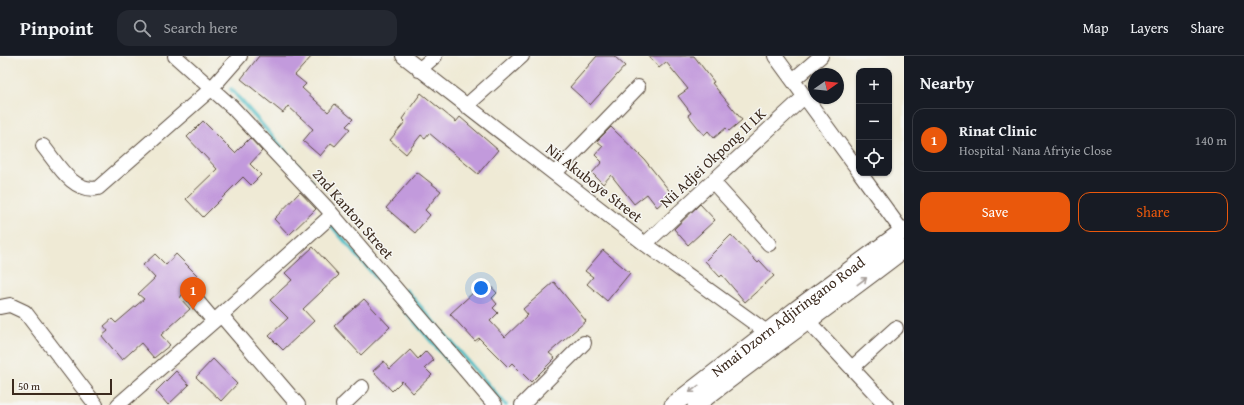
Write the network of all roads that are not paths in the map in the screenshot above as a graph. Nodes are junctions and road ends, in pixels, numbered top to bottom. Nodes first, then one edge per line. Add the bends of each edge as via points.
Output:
1 (175, 56) edge
2 (240, 56) edge
3 (403, 56) edge
4 (435, 56) edge
5 (522, 56) edge
6 (775, 56) edge
7 (822, 56) edge
8 (419, 70) junction
9 (793, 80) junction
10 (638, 87) dead end
11 (211, 89) junction
12 (805, 96) junction
13 (466, 106) junction
14 (43, 146) dead end
15 (856, 166) edge
16 (555, 173) junction
17 (863, 176) edge
18 (712, 182) junction
19 (332, 214) junction
20 (903, 231) edge
21 (645, 244) junction
22 (769, 244) dead end
23 (904, 249) edge
24 (836, 291) junction
25 (192, 295) dead end
26 (5, 306) edge
27 (218, 318) junction
28 (807, 320) junction
29 (896, 328) dead end
30 (768, 333) junction
31 (584, 343) dead end
32 (852, 368) junction
33 (362, 387) dead end
34 (96, 405) edge
35 (118, 405) edge
36 (298, 405) edge
37 (343, 405) edge
38 (495, 405) edge
39 (522, 405) edge
40 (673, 405) edge
41 (696, 405) edge
42 (886, 405) edge

1 - 11 street, 2nd Kanton Street
2 - 11 street
3 - 8 street, Nii Akuboye Street
4 - 8 street
5 - 13 street
6 - 9 street
7 - 9 street
8 - 13 street, Nii Akuboye Street
9 - 12 street
10 - 16 street
11 - 14 street via 98,188 91,190 73,182
11 - 19 street, 2nd Kanton Street via 232,107
12 - 15 street
12 - 18 street, Nii Adjei Okpong II LK
13 - 16 street, Nii Akuboye Street
16 - 21 street, Nii Akuboye Street
17 - 20 street
18 - 21 street, Nii Adjei Okpong II LK
18 - 22 street
19 - 27 street
19 - 38 street, 2nd Kanton Street
20 - 24 main road, Nmai Dzorn Adjiringano Road
21 - 30 street, Nii Akuboye Street
24 -> 23 main road, Nmai Dzorn Adjiringano Road
24 - 28 main road, Nmai Dzorn Adjiringano Road
24 - 30 main road, Nmai Dzorn Adjiringano Road
25 - 27 street
26 - 34 street via 25,312
27 - 35 street
27 - 36 street
28 - 32 street
28 - 41 main road, Nmai Dzorn Adjiringano Road
29 - 32 street
30 -> 40 main road, Nmai Dzorn Adjiringano Road
31 - 39 street
32 - 42 street
33 - 37 street

